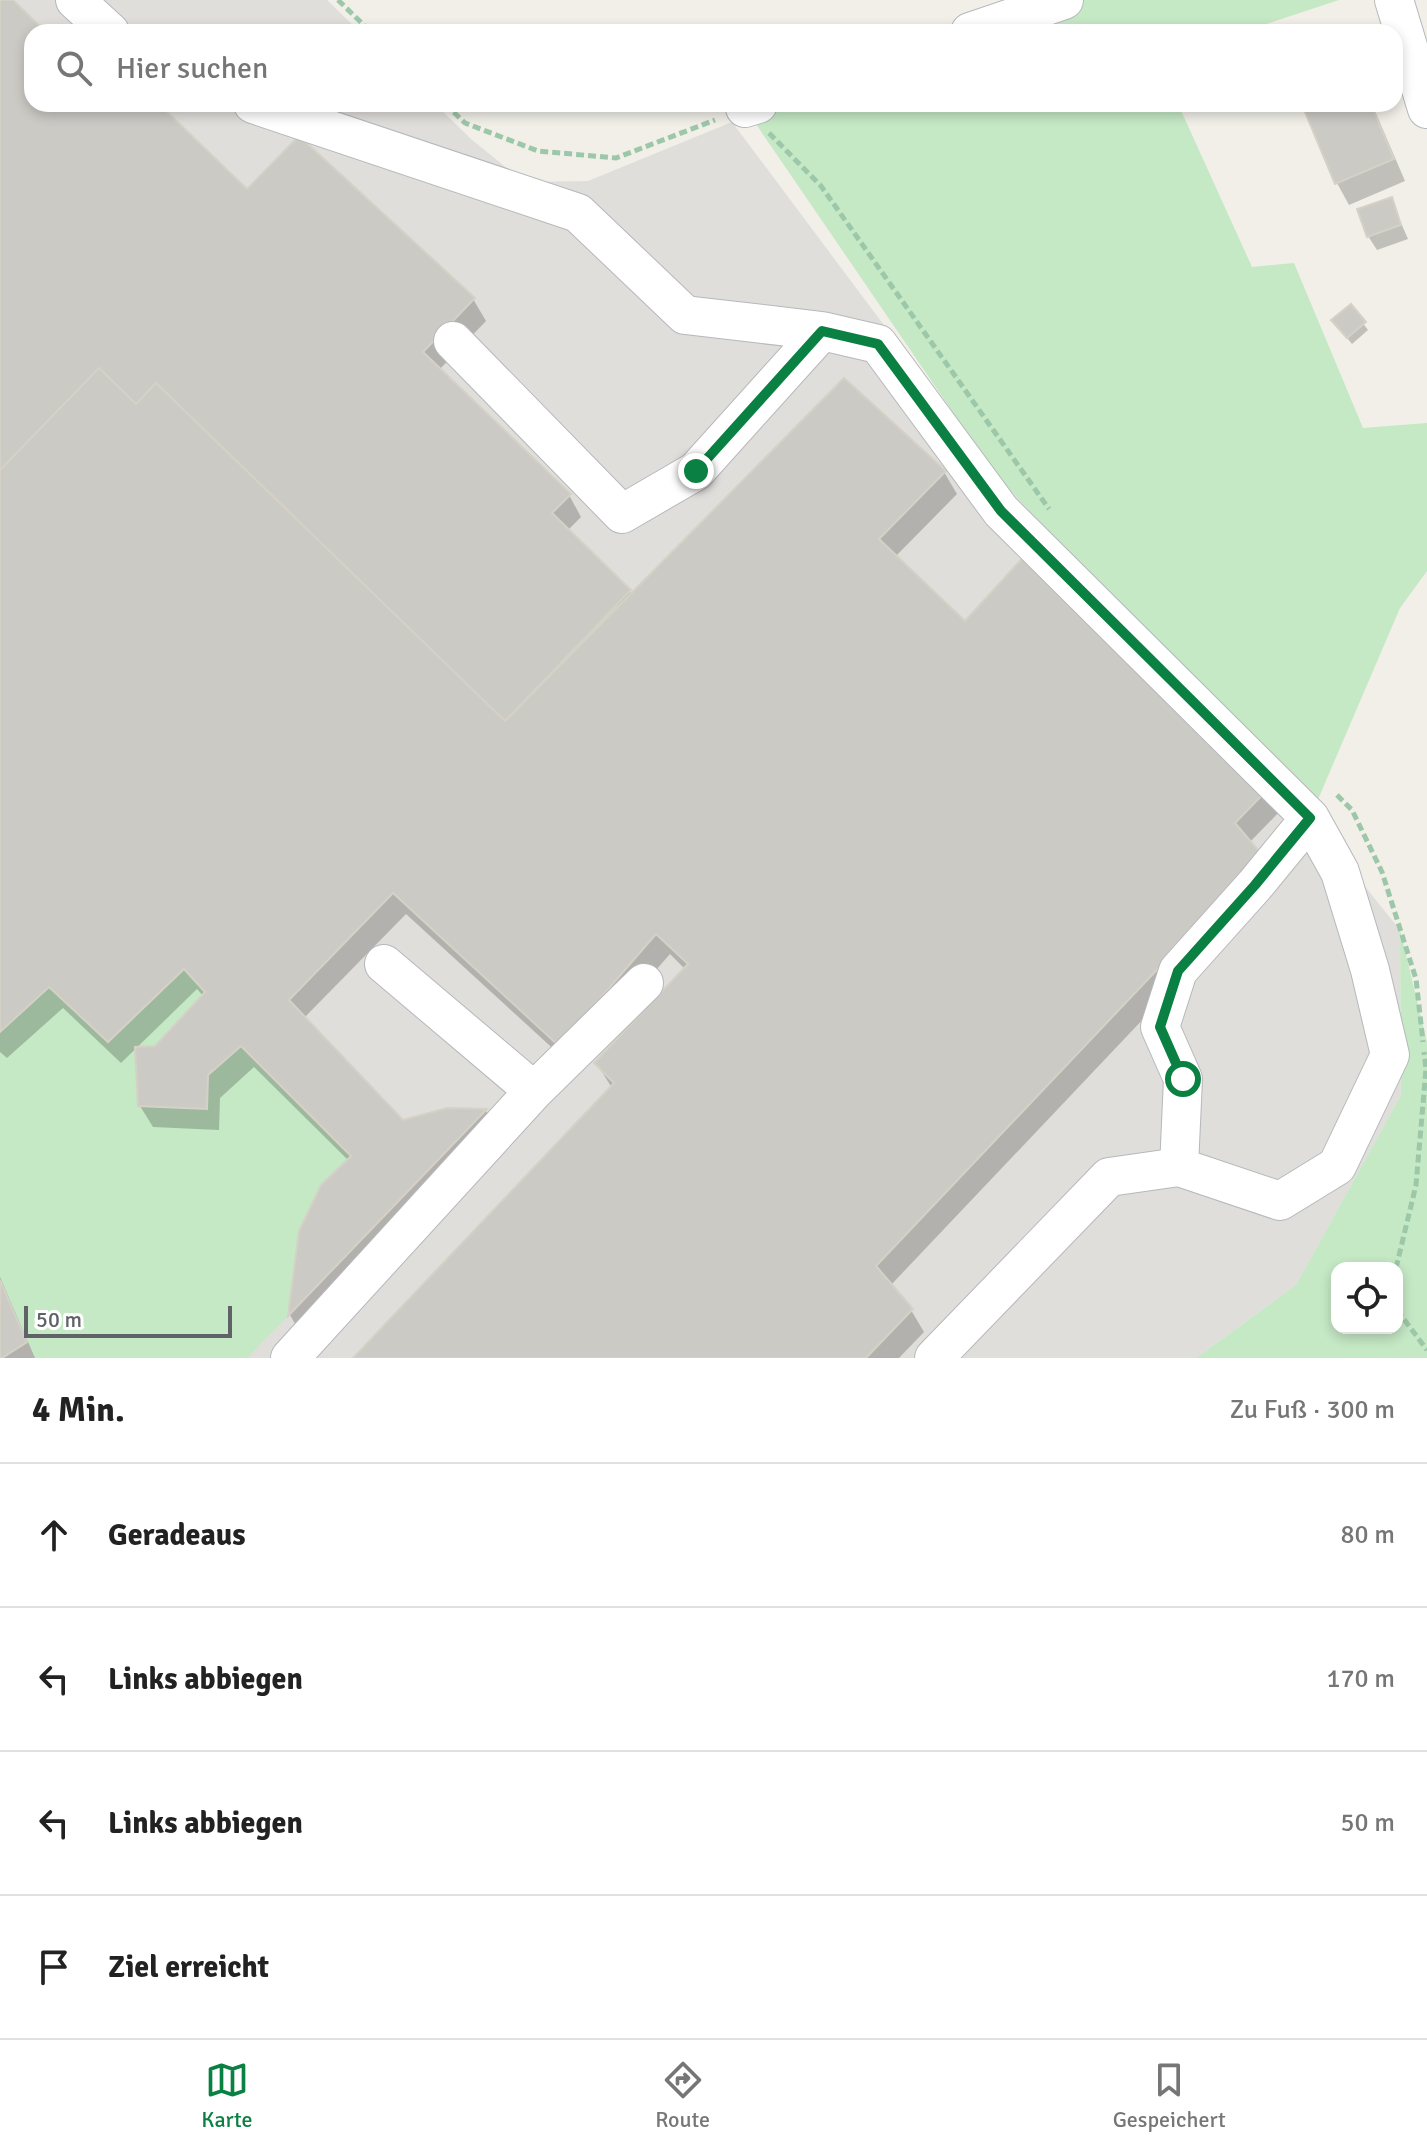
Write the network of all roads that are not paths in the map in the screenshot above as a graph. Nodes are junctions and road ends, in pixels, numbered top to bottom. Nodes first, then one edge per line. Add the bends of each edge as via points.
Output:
1 (75, 0) edge
2 (1064, 0) edge
3 (1394, 0) edge
4 (101, 24) edge
5 (994, 24) edge
6 (1401, 24) edge
7 (1403, 30) edge
8 (1427, 109) edge
9 (277, 112) edge
10 (822, 331) junction
11 (453, 341) dead end
12 (1310, 818) junction
13 (384, 964) dead end
14 (644, 983) dead end
15 (534, 1091) junction
16 (1179, 1167) junction
17 (290, 1358) edge
18 (934, 1358) edge

1 - 4 street
2 - 5 street
3 - 6 street
7 - 8 street
9 - 10 street via 578,213 685,315
10 - 11 street via 696,471 622,514
10 - 12 street via 878,344 1001,511
12 - 16 street via 1178,971 1160,1027 1183,1079
12 - 16 street via 1340,872 1390,1055 1337,1166 1280,1201
13 - 15 street
14 - 15 street
15 - 17 street
16 - 18 street via 1109,1177

